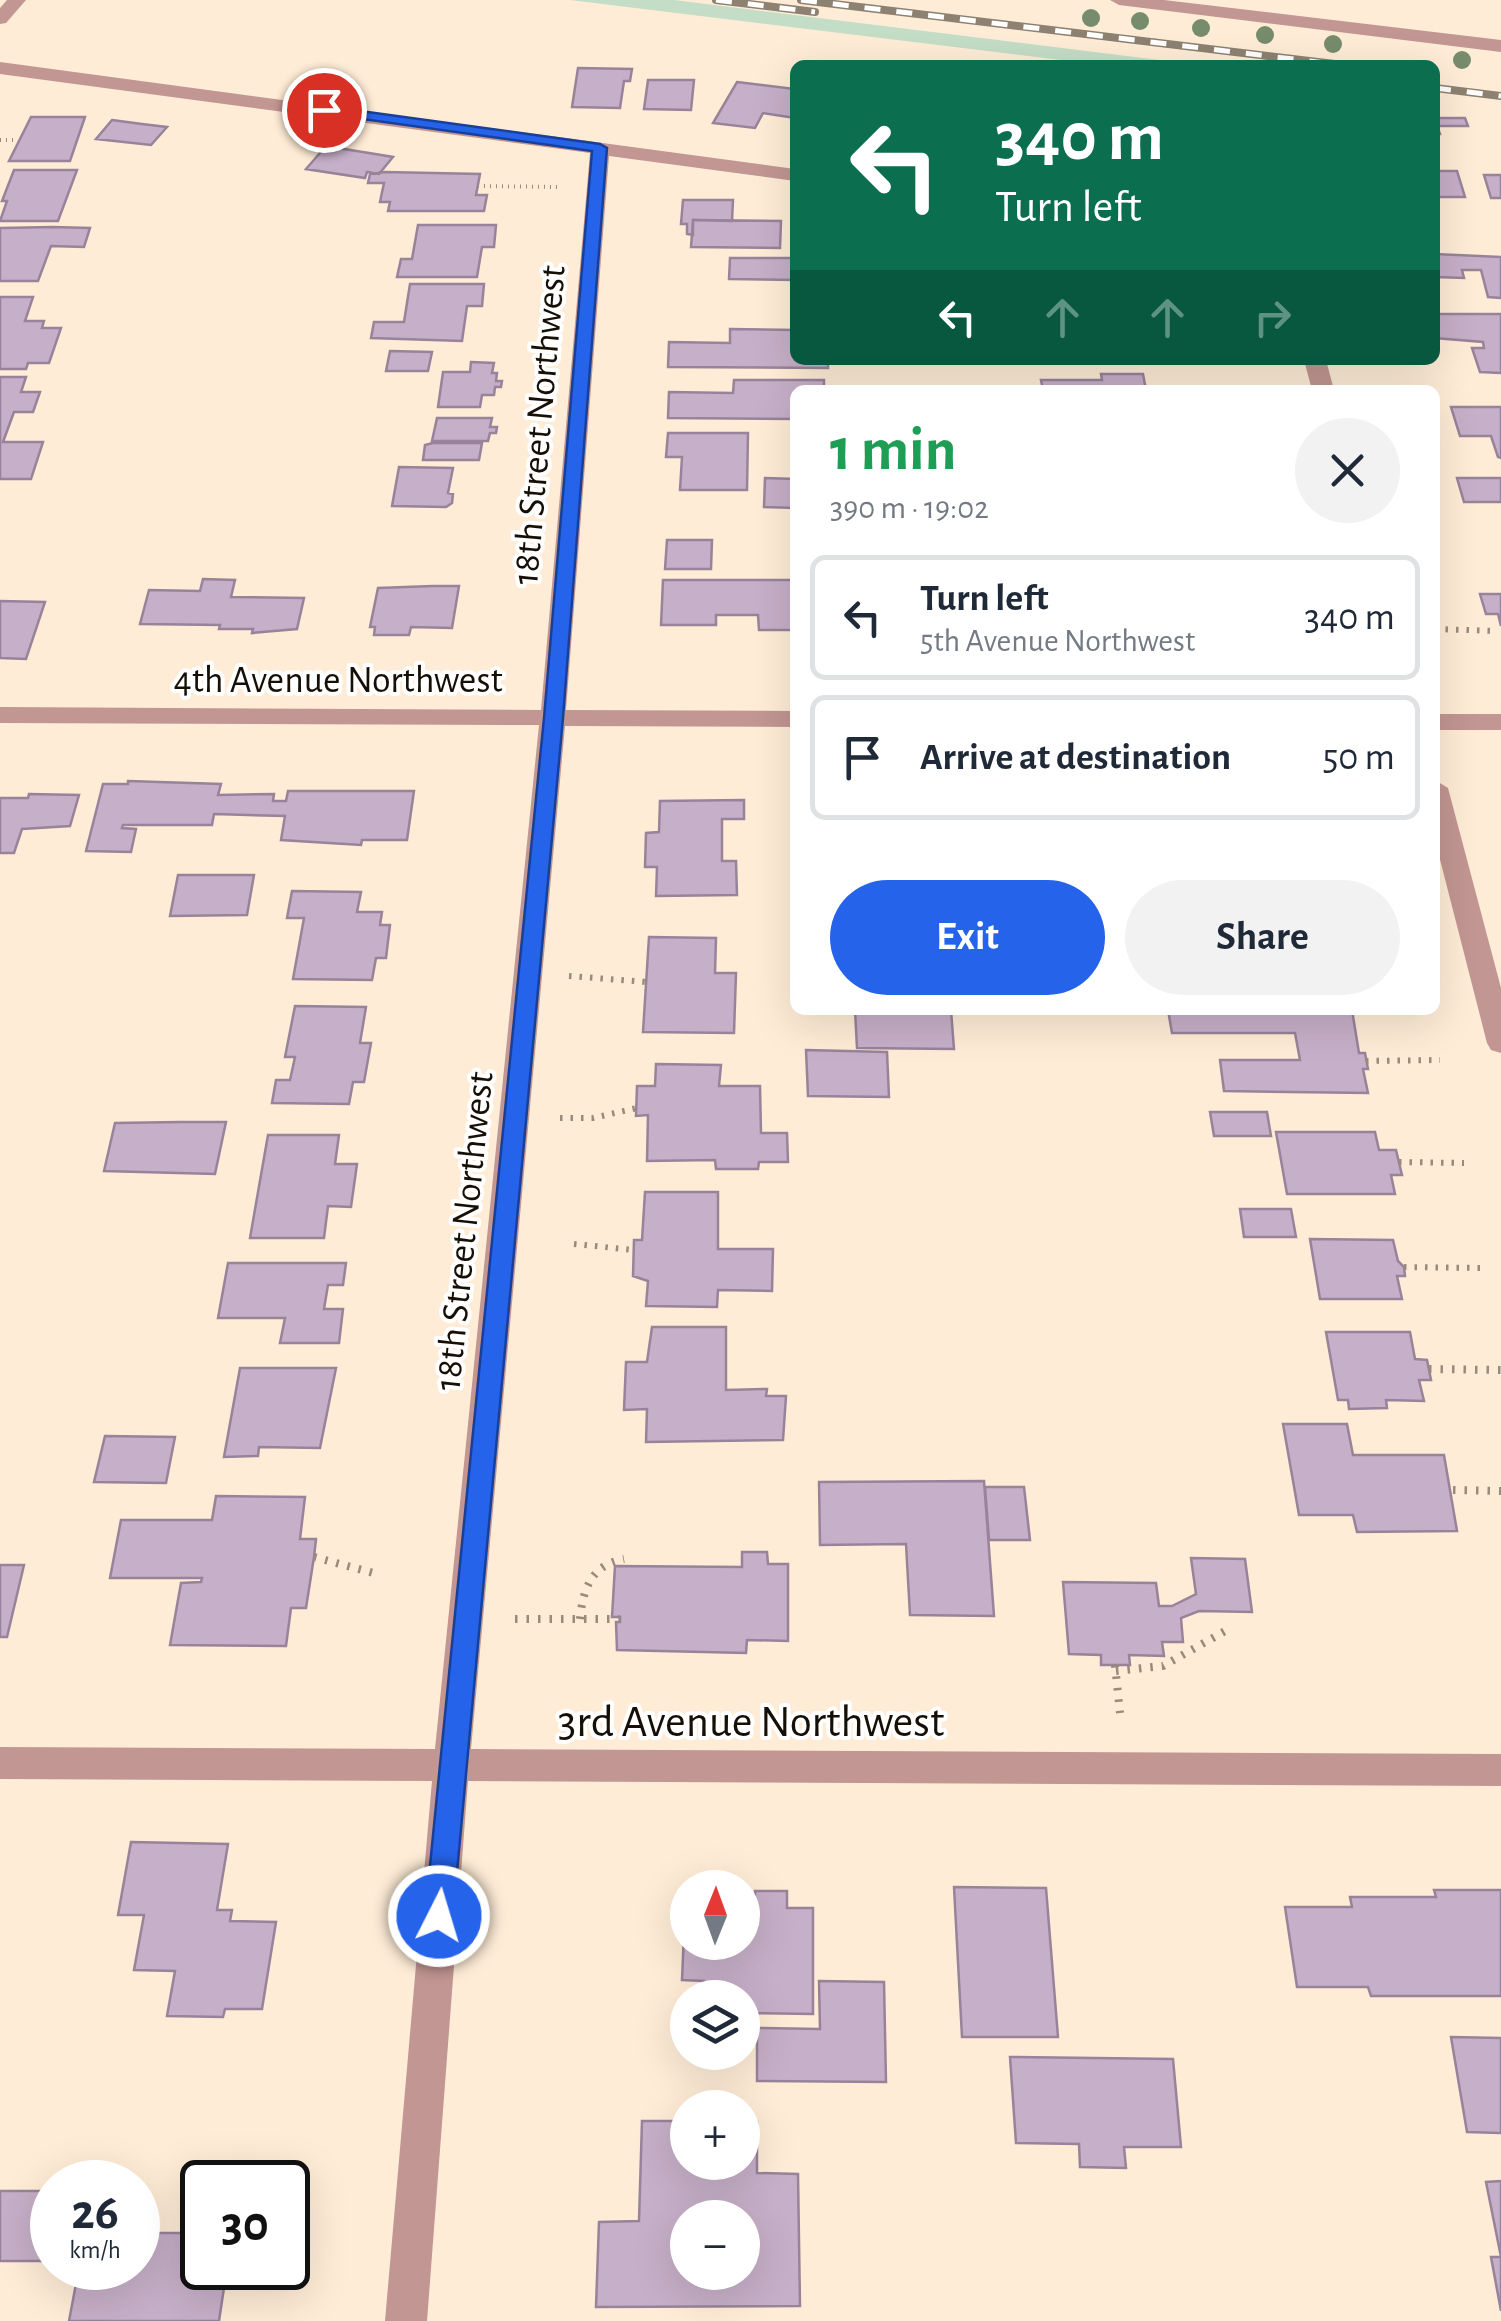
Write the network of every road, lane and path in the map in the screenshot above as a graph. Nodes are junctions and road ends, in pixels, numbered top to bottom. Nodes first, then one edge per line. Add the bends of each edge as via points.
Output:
1 (17, 0) edge
2 (1119, 0) edge
3 (0, 19) edge
4 (1501, 46) edge
5 (0, 68) edge
6 (0, 140) edge
7 (17, 140) dead end
8 (600, 148) junction
9 (790, 174) edge
10 (478, 186) dead end
11 (562, 187) dead end
12 (1440, 629) edge
13 (1497, 630) dead end
14 (0, 714) edge
15 (554, 718) junction
16 (790, 719) edge
17 (1440, 722) edge
18 (1501, 722) edge
19 (1440, 807) edge
20 (563, 976) dead end
21 (647, 982) dead end
22 (1501, 1043) edge
23 (1440, 1060) dead end
24 (1366, 1061) dead end
25 (636, 1108) dead end
26 (548, 1118) dead end
27 (1399, 1162) dead end
28 (1464, 1163) dead end
29 (574, 1244) dead end
30 (634, 1250) dead end
31 (1404, 1266) dead end
32 (1488, 1268) dead end
33 (1428, 1369) dead end
34 (1501, 1370) edge
35 (1452, 1490) dead end
36 (1501, 1491) edge
37 (314, 1557) dead end
38 (624, 1559) dead end
39 (377, 1574) dead end
40 (515, 1619) dead end
41 (580, 1619) junction
42 (620, 1619) dead end
43 (1227, 1630) dead end
44 (1120, 1712) dead end
45 (0, 1762) edge
46 (451, 1766) junction
47 (1501, 1770) edge
48 (406, 2321) edge

1 - 3 street
2 - 4 street
5 - 8 street
6 - 7 path
8 - 9 street
8 - 15 street, 18th Street Northwest
10 - 11 path
12 - 13 path
14 - 15 street, 4th Avenue Northwest
15 - 16 street, 4th Avenue Northwest
15 - 46 street, 18th Street Northwest
17 - 18 street
19 - 22 street
20 - 21 path
23 - 24 path
25 - 26 path via 594,1118
27 - 28 path
29 - 30 path
31 - 32 path
33 - 34 path
35 - 36 path
37 - 39 path
38 - 41 path via 594,1572
40 - 41 path
41 - 42 path
43 - 44 path via 1163,1666 1116,1668
45 - 46 street, 3rd Avenue Northwest
46 - 47 street, 3rd Avenue Northwest
46 - 48 street, 18th Street Northwest

